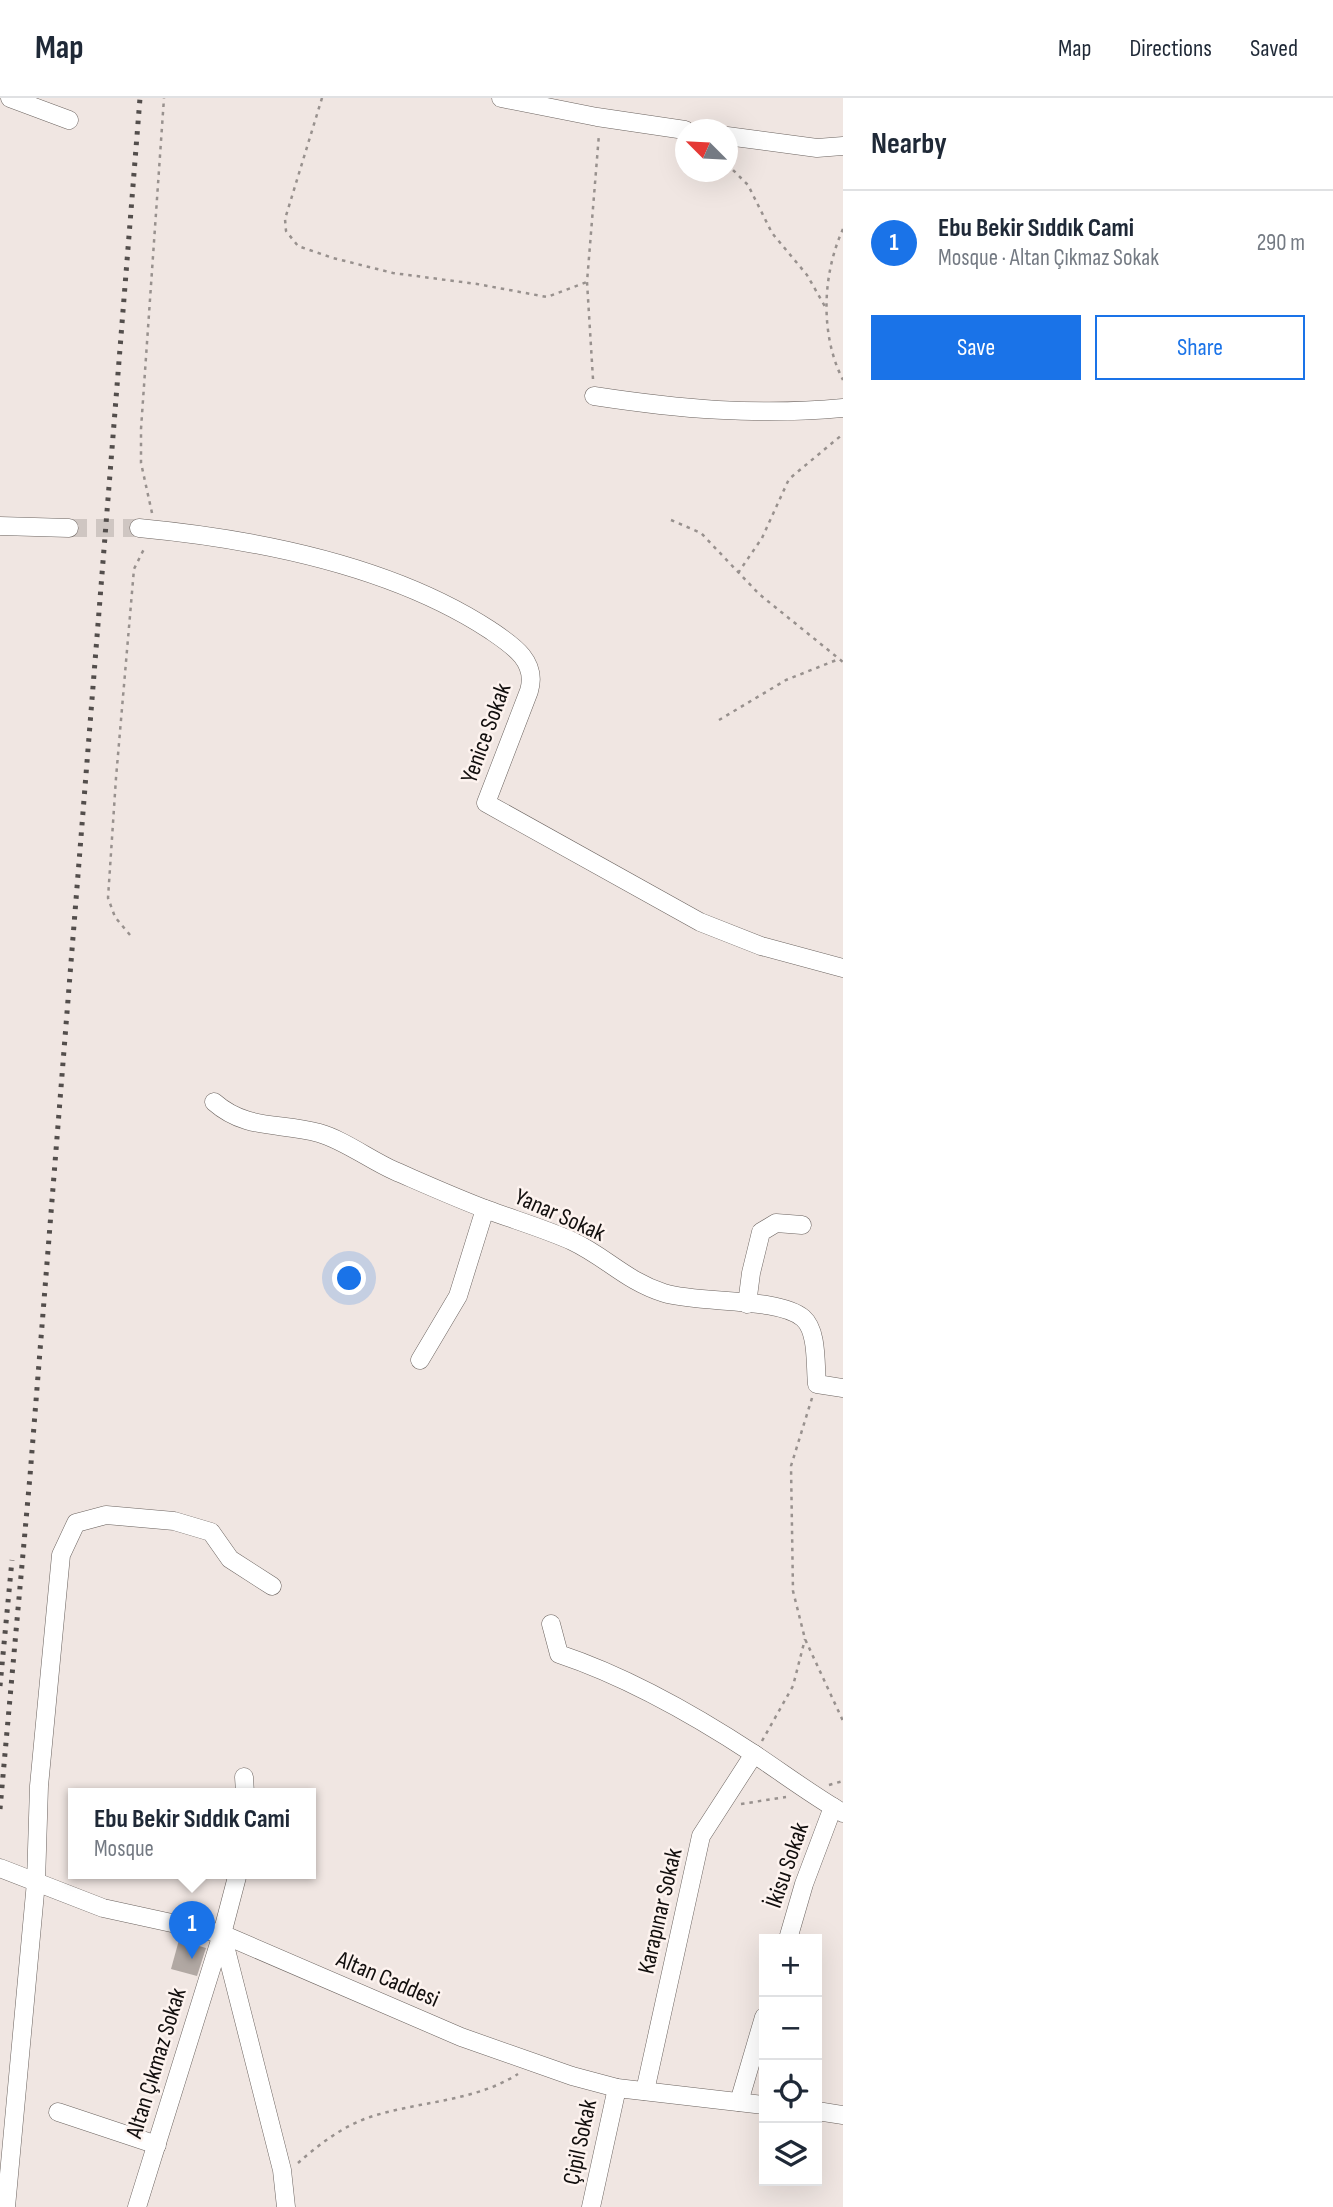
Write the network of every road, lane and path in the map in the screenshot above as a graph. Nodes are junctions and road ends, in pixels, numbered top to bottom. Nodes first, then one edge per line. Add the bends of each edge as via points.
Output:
1 (10, 98) edge
2 (164, 98) edge
3 (322, 98) edge
4 (501, 98) edge
5 (601, 117) junction
6 (69, 120) dead end
7 (675, 128) edge
8 (738, 137) edge
9 (843, 146) edge
10 (738, 175) edge
11 (843, 229) edge
12 (587, 282) junction
13 (827, 310) junction
14 (843, 380) edge
15 (594, 396) joint
16 (843, 408) edge
17 (843, 434) edge
18 (671, 520) dead end
19 (0, 526) edge
20 (69, 528) tunnel mouth
21 (148, 529) junction
22 (738, 573) junction
23 (841, 660) edge
24 (719, 720) dead end
25 (130, 936) dead end
26 (843, 968) edge
27 (214, 1102) dead end
28 (485, 1209) junction
29 (802, 1226) dead end
30 (747, 1304) junction
31 (420, 1360) dead end
32 (817, 1384) junction
33 (843, 1388) edge
34 (272, 1586) dead end
35 (551, 1625) dead end
36 (805, 1639) junction
37 (843, 1721) edge
38 (754, 1754) junction
39 (843, 1781) edge
40 (807, 1792) junction
41 (720, 1807) junction
42 (838, 1810) edge
43 (0, 1868) edge
44 (236, 1879) edge
45 (36, 1882) junction
46 (222, 1934) junction
47 (789, 1934) edge
48 (759, 2034) edge
49 (532, 2064) junction
50 (617, 2088) junction
51 (645, 2091) junction
52 (739, 2102) junction
53 (759, 2104) edge
54 (58, 2112) dead end
55 (822, 2112) edge
56 (843, 2115) edge
57 (157, 2144) junction
58 (284, 2179) junction
59 (6, 2207) edge
60 (137, 2207) edge
61 (286, 2207) edge
62 (591, 2207) edge

1 - 6 street
2 - 21 path via 141,429
3 - 12 path via 285,219 286,231 298,246 393,273 547,297
4 - 5 street
5 - 7 street
5 - 12 path
8 - 9 street via 817,148
10 - 13 path via 748,185 772,233 807,275
11 - 13 path via 830,272
12 - 15 path
13 - 14 path via 830,345
15 - 16 street via 717,411
17 - 22 path via 789,479 762,537
18 - 22 path via 701,533
19 - 20 street
21 - 25 path via 134,569 108,898
21 - 26 street, Yenice Sokak via 275,550 382,578 478,623 524,657 531,677 486,803 700,922 761,946
22 - 23 path via 779,613
23 - 24 path via 786,680
27 - 28 street, Yanar Sokak via 253,1123 320,1133
28 - 30 street, Yanar Sokak via 588,1249 648,1287 682,1297
28 - 31 street via 457,1296
29 - 30 street via 776,1223 761,1232
30 - 32 street, Yanar Sokak via 783,1307 804,1319 811,1330
32 - 33 street
32 - 36 path via 791,1466 792,1580
34 - 45 street via 230,1559 211,1532 174,1521 106,1515 76,1523 61,1555 39,1786
35 - 38 street via 559,1654 633,1684
36 - 37 path
36 - 38 path via 793,1686
38 - 40 street
38 - 41 street, Karapınar Sokak
39 - 40 path
40 - 41 path
40 - 42 street
41 - 51 street, Karapınar Sokak via 701,1836
42 - 47 street, İkisu Sokak via 804,1884
43 - 45 street, Altan Caddesi
44 - 46 street, Altan Çıkmaz Sokak
45 - 46 street, Altan Caddesi via 103,1908
45 - 59 street
46 - 49 street, Altan Caddesi
46 - 57 street, Altan Çıkmaz Sokak
46 - 58 street
48 - 52 street
49 - 50 street, Altan Caddesi
49 - 58 path via 495,2087 369,2117 321,2143
50 - 51 street, Altan Caddesi
50 - 62 street, Çipil Sokak
51 - 52 street, Altan Caddesi
52 - 53 street, Altan Caddesi
54 - 57 street
55 - 56 street
57 - 60 street, Altan Çıkmaz Sokak
58 - 61 street

